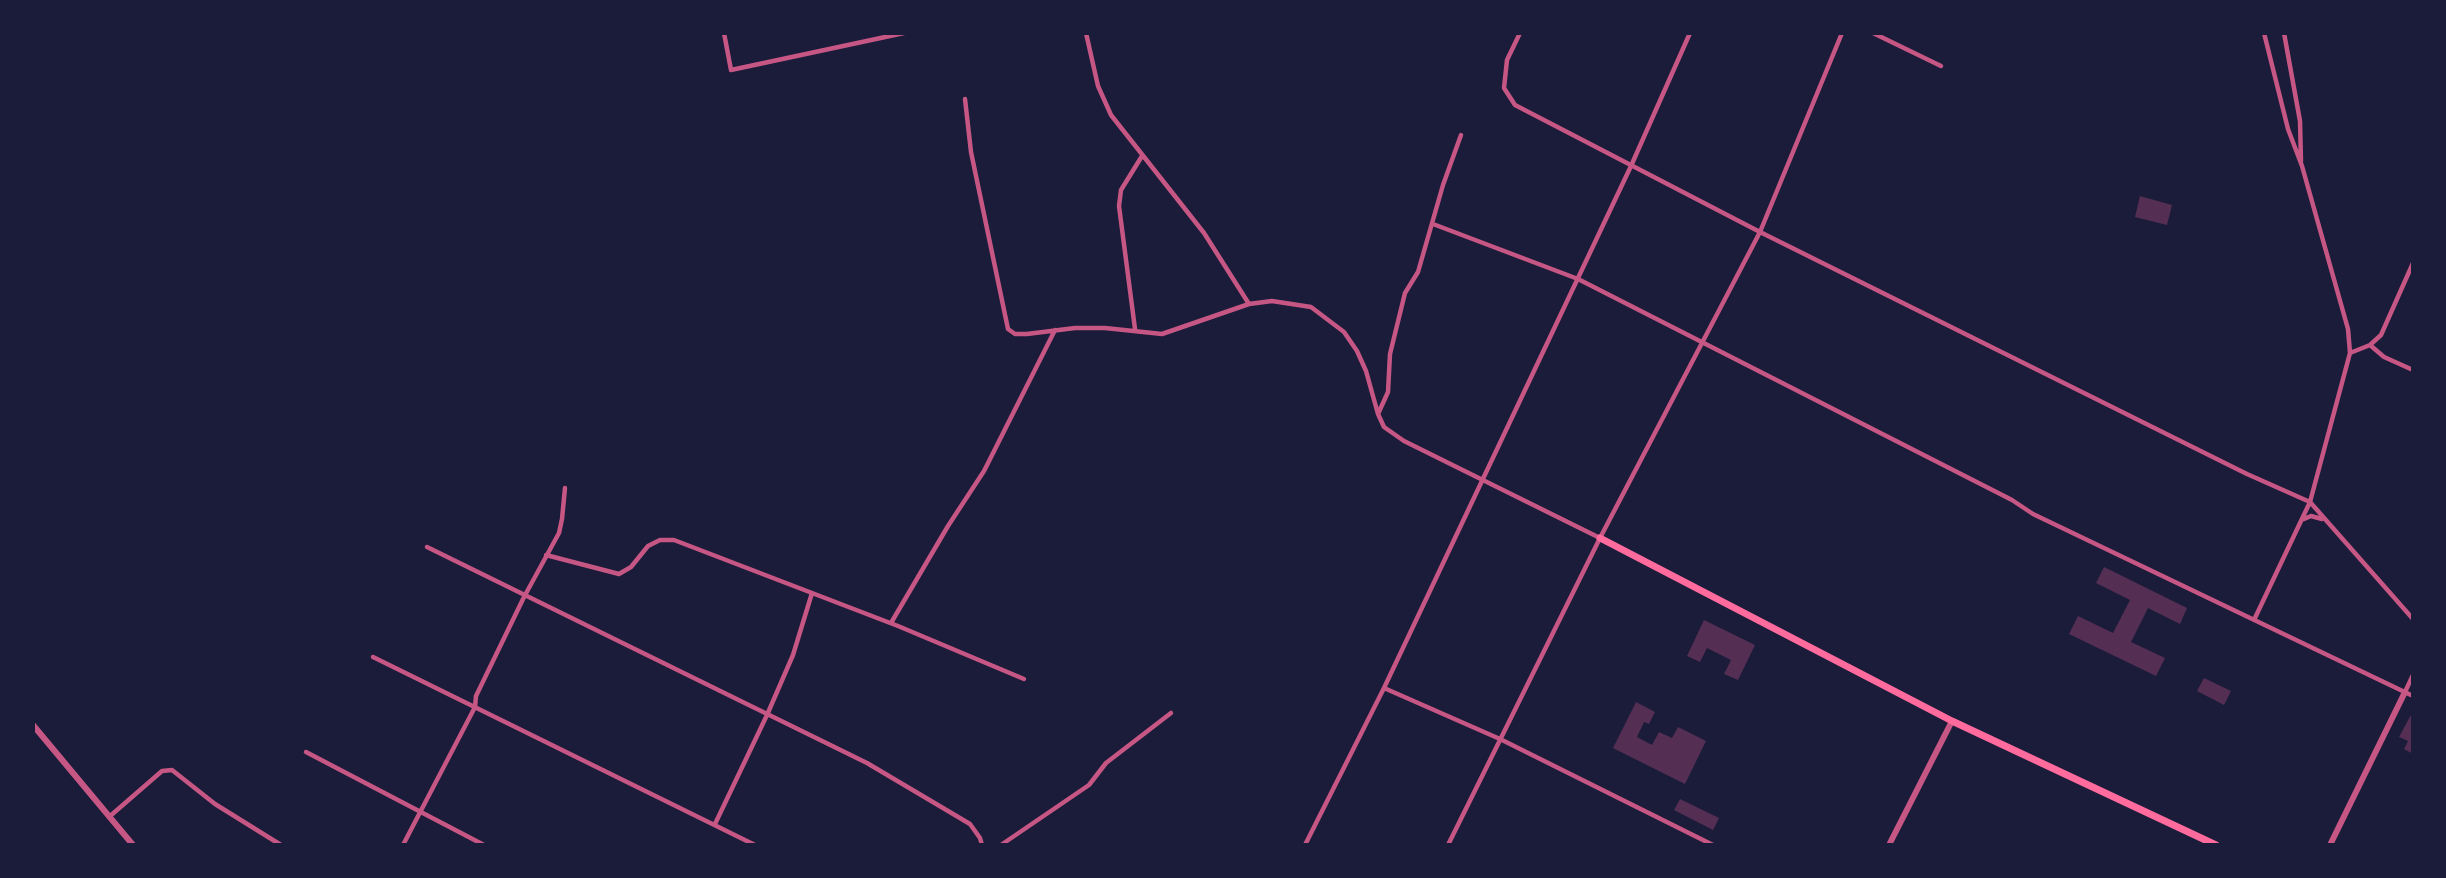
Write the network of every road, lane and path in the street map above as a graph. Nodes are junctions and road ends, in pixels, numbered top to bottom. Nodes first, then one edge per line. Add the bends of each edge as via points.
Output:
1 (724, 33) edge
2 (904, 33) edge
3 (1086, 33) edge
4 (1520, 33) edge
5 (1690, 33) edge
6 (1842, 33) edge
7 (1873, 33) edge
8 (2264, 33) edge
9 (2284, 33) edge
10 (1941, 66) dead end
11 (965, 99) dead end
12 (1461, 135) dead end
13 (1142, 156) junction
14 (1631, 166) junction
15 (2302, 166) junction
16 (1433, 224) junction
17 (1760, 232) junction
18 (2413, 263) edge
19 (1578, 279) junction
20 (1250, 304) junction
21 (1135, 329) junction
22 (1055, 330) junction
23 (1703, 343) junction
24 (2370, 345) junction
25 (2350, 353) junction
26 (2413, 370) edge
27 (1378, 414) junction
28 (1483, 479) junction
29 (565, 488) dead end
30 (2310, 502) junction
31 (2303, 519) junction
32 (2326, 521) junction
33 (1600, 538) junction
34 (427, 547) dead end
35 (546, 555) junction
36 (812, 593) junction
37 (524, 597) junction
38 (2413, 619) edge
39 (2254, 620) junction
40 (891, 623) junction
41 (373, 657) dead end
42 (2413, 675) edge
43 (1024, 679) dead end
44 (1384, 688) junction
45 (2405, 692) junction
46 (2413, 696) edge
47 (475, 707) junction
48 (1171, 713) dead end
49 (767, 715) junction
50 (1952, 721) junction
51 (33, 725) edge
52 (1500, 739) junction
53 (306, 752) dead end
54 (421, 813) junction
55 (109, 817) junction
56 (715, 824) junction
57 (133, 845) edge
58 (281, 845) edge
59 (403, 845) edge
60 (484, 845) edge
61 (755, 845) edge
62 (982, 845) edge
63 (1001, 845) edge
64 (1305, 845) edge
65 (1448, 845) edge
66 (1713, 845) edge
67 (1889, 845) edge
68 (2216, 845) edge
69 (2330, 845) edge

1 - 2 street via 731,70
3 - 13 street via 1098,86 1111,115
4 - 14 street via 1507,60 1504,88 1515,105
5 - 14 street
6 - 17 street
7 - 10 street
8 - 15 street
9 - 15 street via 2300,121
11 - 22 street via 971,152 1008,329 1015,334
12 - 16 street
13 - 20 street via 1197,223
13 - 21 street via 1121,190 1119,206
14 - 17 street
14 - 19 street
15 - 25 street via 2343,308
16 - 19 street
16 - 27 street via 1418,272 1405,293 1390,354 1388,392
17 - 23 street
17 - 30 street
18 - 24 street via 2381,335
19 - 23 street
19 - 28 street
20 - 21 street via 1162,334
20 - 27 street via 1311,307 1344,332 1366,370
21 - 22 street
22 - 40 street via 984,471
23 - 33 street
23 - 39 street via 2032,514
24 - 25 street
24 - 26 street
25 - 30 street
27 - 28 street via 1384,427 1404,441
28 - 33 street
28 - 44 street
29 - 35 street via 559,533
30 - 31 street
30 - 32 street
31 - 32 street
31 - 39 street
32 - 38 street
33 - 50 main road
33 - 52 street
34 - 37 street
35 - 36 street via 619,574 648,546 674,540
35 - 37 street
36 - 40 street
36 - 49 street via 793,655
37 - 47 street via 476,696
37 - 49 street
39 - 45 street
40 - 43 street
41 - 47 street
42 - 45 street
44 - 52 street
44 - 64 street
45 - 46 street
45 - 69 street
47 - 54 street
47 - 56 street
48 - 63 street via 1106,763 1088,785
49 - 56 street
49 - 62 street via 866,763 970,824
50 - 67 street
50 - 68 main road
51 - 55 street
52 - 65 street
52 - 66 street
53 - 54 street
54 - 59 street
54 - 60 street
55 - 57 street
55 - 58 street via 162,771 172,770 215,804
56 - 61 street

